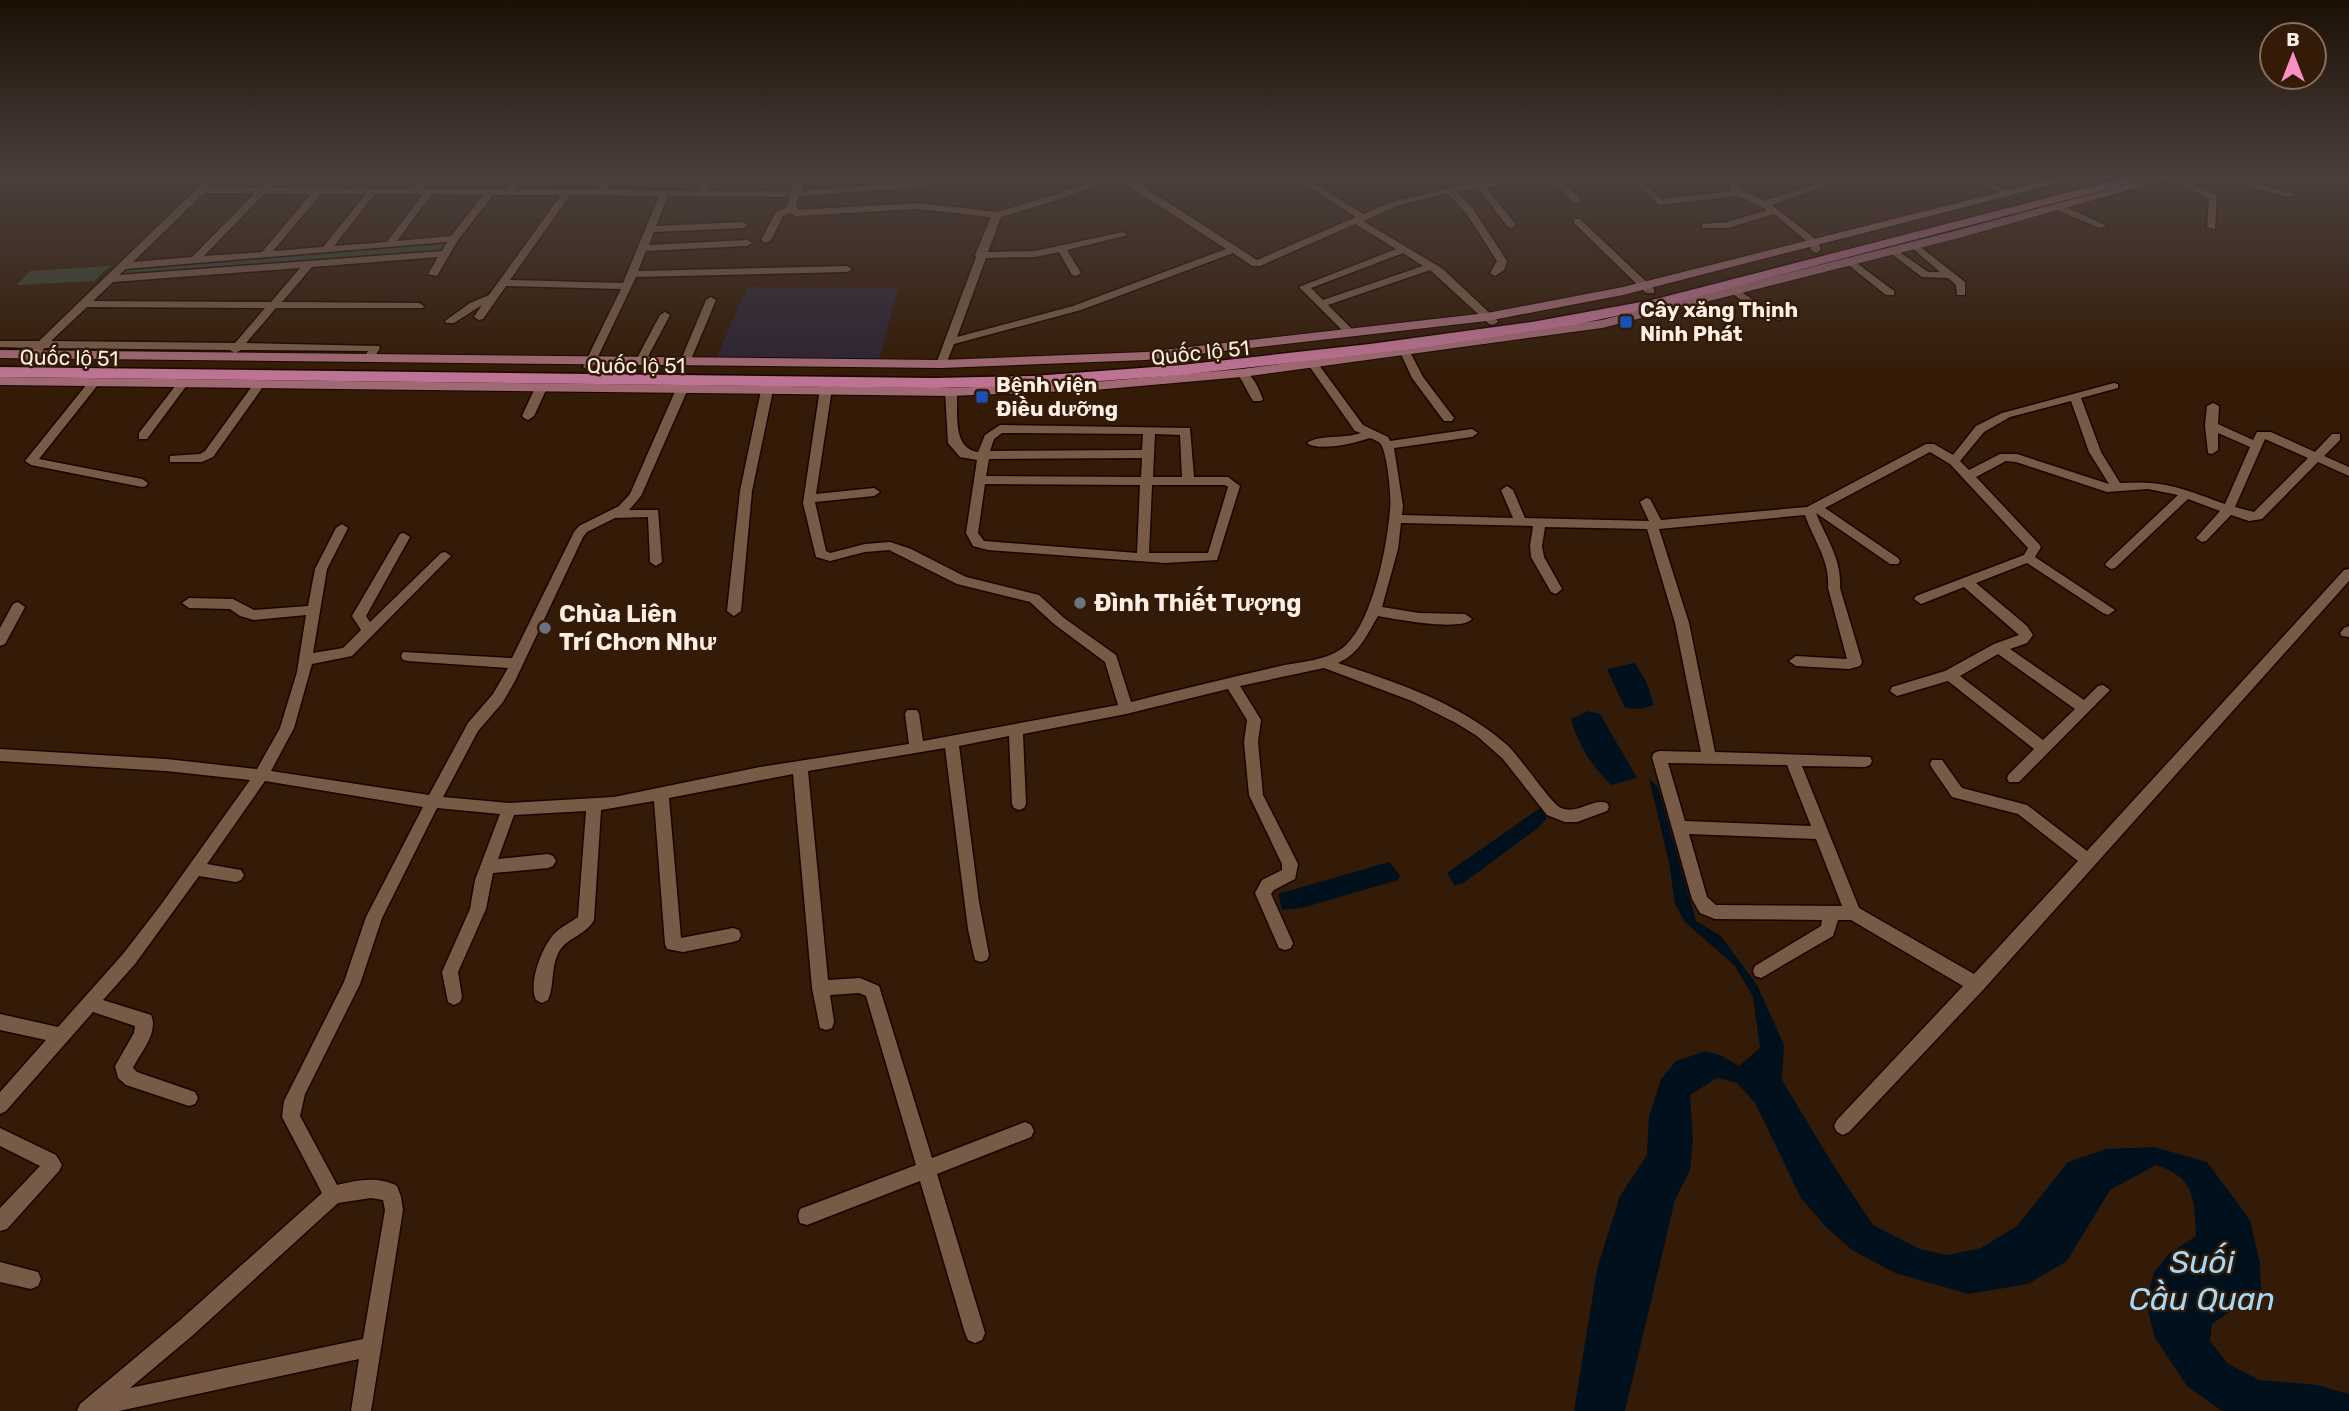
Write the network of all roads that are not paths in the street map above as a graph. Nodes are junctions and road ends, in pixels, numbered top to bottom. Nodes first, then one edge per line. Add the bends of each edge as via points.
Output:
1 (148, 242) edge
2 (213, 242) edge
3 (276, 242) edge
4 (332, 242) edge
5 (418, 242) edge
6 (452, 242) edge
7 (533, 242) edge
8 (646, 242) edge
9 (986, 242) edge
10 (1093, 242) edge
11 (1221, 242) edge
12 (1307, 242) edge
13 (1394, 242) edge
14 (1490, 242) edge
15 (1598, 242) edge
16 (1810, 242) edge
17 (1843, 242) edge
18 (1896, 242) edge
19 (1919, 242) edge
20 (747, 243) dead end
21 (390, 244) joint
22 (1914, 244) junction
23 (1816, 247) junction
24 (644, 248) junction
25 (326, 249) junction
26 (1062, 249) junction
27 (1405, 249) junction
28 (1233, 250) junction
29 (1891, 250) junction
30 (266, 253) junction
31 (445, 254) junction
32 (981, 255) junction
33 (1846, 258) junction
34 (196, 259) junction
35 (309, 264) junction
36 (124, 265) junction
37 (1432, 266) junction
38 (847, 269) dead end
39 (1076, 273) dead end
40 (1495, 273) dead end
41 (433, 274) dead end
42 (632, 274) junction
43 (1950, 275) junction
44 (110, 279) junction
45 (504, 283) junction
46 (627, 286) junction
47 (1647, 289) junction
48 (1736, 291) junction
49 (1891, 293) dead end
50 (1961, 293) dead end
51 (494, 298) junction
52 (712, 300) dead end
53 (84, 304) junction
54 (1321, 304) junction
55 (274, 305) junction
56 (419, 306) dead end
57 (665, 314) dead end
58 (479, 317) dead end
59 (1780, 317) dead end
60 (1490, 319) junction
61 (450, 321) dead end
62 (1352, 333) junction
63 (951, 341) junction
64 (0, 344) edge
65 (1440, 344) junction
66 (1306, 351) junction
67 (234, 352) junction
68 (1405, 352) junction
69 (33, 353) junction
70 (0, 354) edge
71 (0, 360) edge
72 (640, 362) junction
73 (685, 362) junction
74 (590, 364) junction
75 (0, 372) edge
76 (1242, 373) junction
77 (936, 377) junction
78 (98, 378) junction
79 (0, 381) edge
80 (329, 381) junction
81 (183, 383) junction
82 (259, 384) junction
83 (684, 384) junction
84 (768, 385) junction
85 (826, 386) junction
86 (2114, 386) dead end
87 (541, 388) junction
88 (951, 391) junction
89 (2075, 396) junction
90 (1256, 399) dead end
91 (2213, 407) dead end
92 (528, 416) dead end
93 (1448, 418) dead end
94 (2211, 425) junction
95 (1149, 429) junction
96 (1472, 433) dead end
97 (1370, 434) junction
98 (143, 436) dead end
99 (2336, 437) dead end
100 (1313, 443) dead end
101 (1388, 445) junction
102 (2257, 446) junction
103 (2212, 450) dead end
104 (1147, 454) junction
105 (983, 456) junction
106 (174, 458) dead end
107 (2315, 458) junction
108 (1954, 461) junction
109 (2349, 472) edge
110 (1968, 476) junction
111 (980, 480) junction
112 (1146, 481) junction
113 (1188, 481) junction
114 (142, 483) dead end
115 (2117, 488) junction
116 (1507, 490) dead end
117 (874, 492) dead end
118 (2186, 494) junction
119 (810, 499) junction
120 (1646, 502) dead end
121 (1812, 509) junction
122 (2228, 510) junction
123 (612, 514) junction
124 (1396, 519) junction
125 (1521, 522) junction
126 (1539, 522) junction
127 (1655, 525) junction
128 (342, 528) dead end
129 (404, 537) dead end
130 (2202, 538) dead end
131 (445, 556) dead end
132 (1143, 557) junction
133 (2028, 558) junction
134 (1894, 561) dead end
135 (656, 562) dead end
136 (2111, 565) dead end
137 (2349, 573) edge
138 (1965, 581) junction
139 (1556, 589) dead end
140 (1921, 599) dead end
141 (189, 603) dead end
142 (18, 607) dead end
143 (313, 610) junction
144 (2108, 610) dead end
145 (734, 611) dead end
146 (1374, 611) junction
147 (1465, 619) dead end
148 (369, 632) junction
149 (0, 641) edge
150 (2000, 648) junction
151 (408, 656) dead end
152 (305, 660) junction
153 (1796, 661) dead end
154 (515, 663) junction
155 (1324, 663) junction
156 (1950, 676) junction
157 (1231, 683) junction
158 (2103, 690) dead end
159 (1897, 691) dead end
160 (2083, 707) junction
161 (1126, 709) junction
162 (912, 714) dead end
163 (1016, 730) junction
164 (951, 742) junction
165 (917, 748) junction
166 (2043, 748) junction
167 (0, 755) edge
168 (1709, 756) junction
169 (1792, 759) junction
170 (1865, 761) dead end
171 (1937, 764) dead end
172 (800, 767) junction
173 (261, 775) junction
174 (2014, 778) dead end
175 (661, 792) junction
176 (433, 802) junction
177 (1019, 804) dead end
178 (594, 805) junction
179 (1602, 807) dead end
180 (509, 809) junction
181 (1681, 827) junction
182 (1822, 833) junction
183 (2087, 860) junction
184 (548, 861) dead end
185 (487, 867) junction
186 (195, 869) junction
187 (236, 875) dead end
188 (1829, 913) junction
189 (1853, 913) junction
190 (733, 935) dead end
191 (1285, 943) dead end
192 (981, 955) dead end
193 (1762, 971) dead end
194 (1977, 985) junction
195 (820, 988) junction
196 (542, 995) dead end
197 (454, 997) dead end
198 (90, 1004) junction
199 (0, 1022) edge
200 (826, 1022) dead end
201 (61, 1036) junction
202 (189, 1098) dead end
203 (0, 1105) edge
204 (1843, 1126) dead end
205 (1025, 1131) dead end
206 (0, 1137) edge
207 (926, 1170) junction
208 (333, 1195) junction
209 (807, 1216) dead end
210 (0, 1222) edge
211 (0, 1272) edge
212 (31, 1279) dead end
213 (975, 1333) dead end
214 (371, 1348) junction
215 (89, 1409) edge
216 (361, 1411) edge

1 - 36 street
2 - 34 street
3 - 30 street
4 - 25 street
5 - 21 street
6 - 31 street
7 - 45 street
8 - 24 street
9 - 32 street
10 - 26 street
11 - 28 street
12 - 28 street via 1258,263
13 - 27 street
14 - 40 street via 1502,261
15 - 47 street
16 - 23 street
17 - 23 highway, Quốc lộ 51
18 - 33 highway, Quốc lộ 51
19 - 22 main road, Quốc lộ 51
20 - 24 street
21 - 25 street
22 - 29 main road, Quốc lộ 51
22 - 43 street
23 - 47 highway, Quốc lộ 51
24 - 42 street
25 - 30 street
26 - 32 street
26 - 39 street
27 - 37 street
27 - 54 street via 1304,287
28 - 63 street via 1089,304
29 - 33 main road, Quốc lộ 51
29 - 43 street via 1926,275
30 - 34 street
31 - 35 street
31 - 41 street
32 - 63 street
33 - 48 main road, Quốc lộ 51
33 - 49 street
33 - 65 highway, Quốc lộ 51 via 1601,316
34 - 36 street
35 - 44 street
35 - 55 street
36 - 44 street
37 - 54 street
37 - 60 street
38 - 42 street
42 - 46 street
43 - 50 street via 1961,284
44 - 53 street
45 - 46 street
45 - 51 street
46 - 74 street
47 - 60 highway, Quốc lộ 51
48 - 59 street
48 - 65 main road, Quốc lộ 51 via 1602,324
51 - 58 street
51 - 61 street
52 - 73 street
53 - 55 street
53 - 69 street
54 - 62 street
55 - 56 street
55 - 67 street
57 - 72 street
60 - 62 main road, Quốc lộ 51
60 - 66 highway, Quốc lộ 51
62 - 66 main road, Quốc lộ 51
63 - 77 street
64 - 69 street
65 - 66 highway, Quốc lộ 51
65 - 68 main road, Quốc lộ 51
66 - 68 main road, Quốc lộ 51
66 - 76 main road, Quốc lộ 51
66 - 77 highway, Quốc lộ 51
66 - 97 street via 1359,428
67 - 69 main road, Quốc lộ 51
67 - 74 main road, Quốc lộ 51
68 - 93 street
69 - 70 main road, Quốc lộ 51
69 - 71 highway, Quốc lộ 51
69 - 74 highway, Quốc lộ 51
72 - 73 main road, Quốc lộ 51
72 - 74 main road, Quốc lộ 51
73 - 77 main road, Quốc lộ 51
74 - 77 highway, Quốc lộ 51
75 - 78 highway, Quốc lộ 51
76 - 88 main road, Quốc lộ 51 via 1095,386
76 - 90 street
77 - 85 highway, Quốc lộ 51
77 - 88 main road, Quốc lộ 51
78 - 79 main road, Quốc lộ 51
78 - 80 highway, Quốc lộ 51
78 - 81 main road, Quốc lộ 51
78 - 114 street via 31,461
80 - 82 main road, Quốc lộ 51
80 - 83 highway, Quốc lộ 51
80 - 87 main road, Quốc lộ 51
81 - 82 main road, Quốc lộ 51
81 - 98 street
82 - 106 street via 209,454
83 - 84 highway, Quốc lộ 51
83 - 87 main road, Quốc lộ 51
83 - 123 street via 635,496
84 - 85 highway, Quốc lộ 51
84 - 145 street via 746,491
85 - 119 street
86 - 89 street
87 - 92 street
88 - 105 street via 954,443 964,454
89 - 108 street via 2006,415 1980,429
89 - 115 street via 2095,452
91 - 94 street
94 - 102 street
94 - 103 street
95 - 104 street
95 - 105 street via 1000,429 988,438
95 - 113 street via 1188,433
96 - 101 street
97 - 100 street
97 - 101 street
99 - 107 street
101 - 124 street
102 - 107 street via 2261,435 2267,435
102 - 122 street
104 - 105 street
104 - 112 street
105 - 111 street
107 - 109 street
107 - 122 street via 2258,516
108 - 110 street
108 - 121 street via 1926,447
110 - 115 street via 2004,457 2017,458
110 - 133 street via 2035,547
111 - 112 street
111 - 132 street via 972,533 978,544
112 - 113 street
112 - 132 street
113 - 132 street via 1228,481 1234,486 1216,554 1206,558
115 - 118 street via 2148,485
116 - 125 street
117 - 119 street
118 - 122 street
118 - 136 street
119 - 161 street via 814,530 824,556 890,546 962,581 1034,598 1111,659
120 - 127 street
121 - 127 street
121 - 134 street
121 - 153 street via 1814,527 1829,552 1855,662
122 - 130 street
123 - 135 street via 654,513
123 - 154 street via 578,535
124 - 125 street
124 - 146 street
125 - 126 street
126 - 127 street
126 - 139 street via 1535,548
127 - 168 street via 1682,623
128 - 143 street via 321,569
129 - 148 street via 359,616
131 - 148 street
133 - 138 street
133 - 144 street
137 - 183 street
138 - 140 street
138 - 150 street via 2026,635
141 - 143 street via 233,604 254,615
142 - 149 street
143 - 152 street
146 - 147 street
146 - 155 street via 1354,646
148 - 152 street via 347,652
150 - 156 street
150 - 160 street
151 - 154 street
152 - 173 street via 287,727
154 - 176 street via 498,698 473,727
155 - 157 street
155 - 179 street via 1427,700 1475,726 1503,750 1552,811 1579,816
156 - 159 street
156 - 166 street
157 - 161 street
157 - 191 street via 1254,720 1251,742 1256,794 1290,864 1290,874 1268,885 1263,893
158 - 160 street
160 - 166 street
161 - 163 street
162 - 165 street
163 - 164 street
163 - 177 street
164 - 165 street
164 - 192 street via 972,917
165 - 172 street
166 - 174 street
167 - 173 street
168 - 169 street
168 - 181 street via 1659,757
169 - 170 street
169 - 182 street
171 - 183 street via 1957,793 2022,809
172 - 175 street
172 - 195 street
173 - 176 street
173 - 186 street
175 - 178 street
175 - 190 street via 673,944
176 - 180 street
176 - 208 street via 373,917 352,984 293,1101 294,1126
178 - 180 street
178 - 196 street via 586,920 551,950
180 - 185 street
181 - 182 street
181 - 188 street via 1706,908 1715,912
182 - 189 street
183 - 194 street
184 - 185 street
185 - 197 street via 478,909 450,972
186 - 187 street
186 - 198 street
188 - 189 street
188 - 193 street via 1827,930
189 - 194 street
194 - 204 street
195 - 200 street
195 - 207 street via 860,985 873,991
198 - 201 street
198 - 202 street via 145,1021 124,1072 132,1079
199 - 201 street
201 - 203 street
205 - 207 street
206 - 210 street via 53,1165
207 - 209 street
207 - 213 street
208 - 214 street via 373,1189 392,1195 394,1210
208 - 215 street
211 - 212 street
214 - 215 street
214 - 216 street

